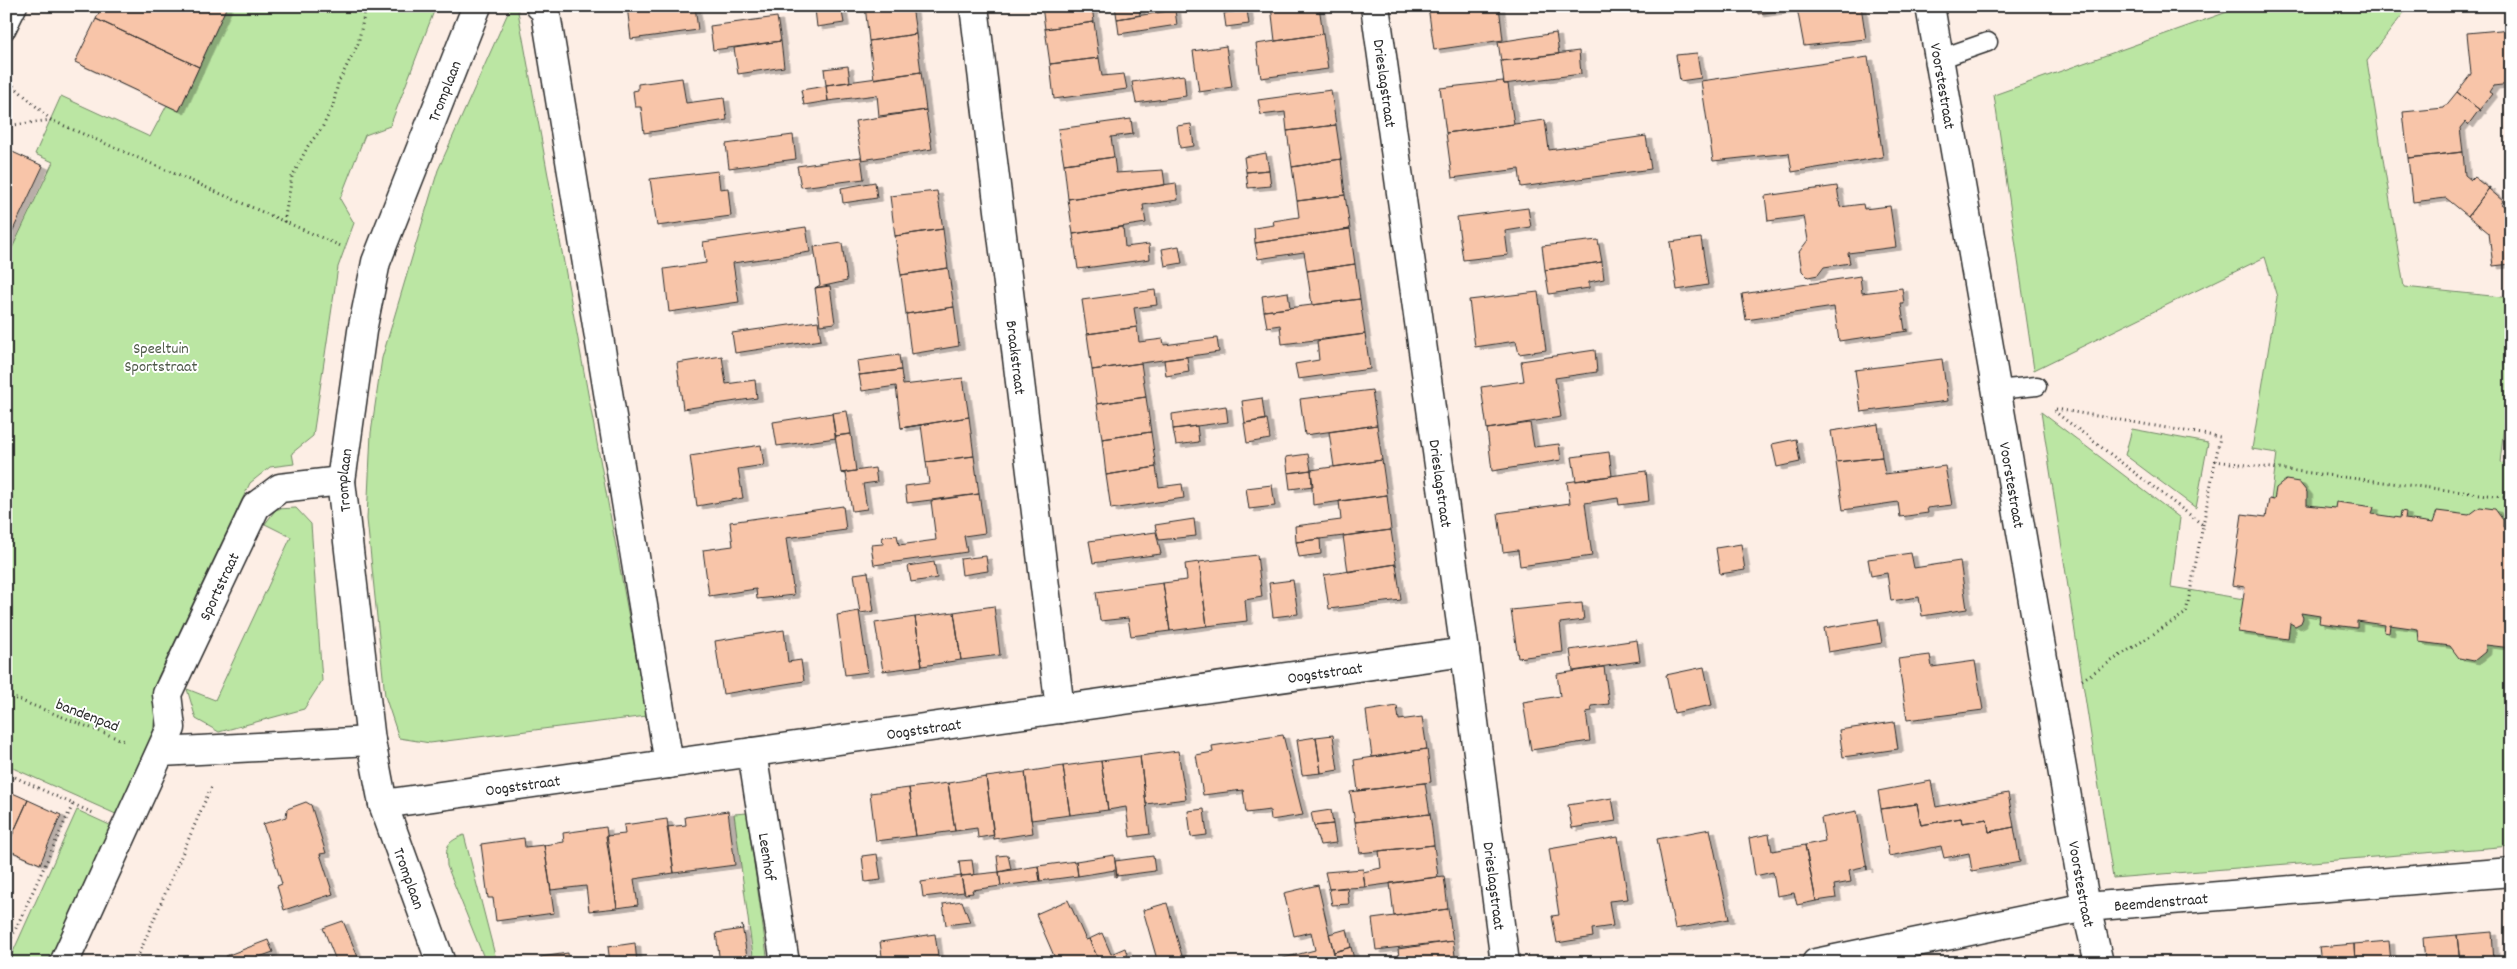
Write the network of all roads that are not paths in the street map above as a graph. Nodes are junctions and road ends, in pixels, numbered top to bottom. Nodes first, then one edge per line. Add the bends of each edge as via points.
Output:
1 (18, 6) edge
2 (477, 6) edge
3 (540, 6) edge
4 (974, 6) edge
5 (1375, 6) edge
6 (1930, 6) edge
7 (6, 30) edge
8 (1988, 42) dead end
9 (1939, 59) junction
10 (2037, 386) dead end
11 (1996, 390) junction
12 (341, 482) junction
13 (1465, 652) junction
14 (1060, 709) junction
15 (371, 741) junction
16 (161, 752) junction
17 (752, 752) junction
18 (668, 764) junction
19 (383, 804) junction
20 (2511, 872) edge
21 (2086, 907) junction
22 (64, 963) edge
23 (442, 963) edge
24 (785, 963) edge
25 (1505, 963) edge
26 (1816, 963) edge
27 (2099, 963) edge

1 - 7 lane
2 - 12 street, Tromplaan via 376,262 362,331
3 - 18 street via 545,8
4 - 14 street, Braakstraat
5 - 13 street, Drieslagstraat
6 - 9 street, Voorstestraat
8 - 9 lane
9 - 11 street, Voorstestraat
10 - 11 lane
11 - 21 street, Voorstestraat
12 - 15 street, Tromplaan
12 - 16 street, Sportstraat via 280,488 256,506 167,694 171,728
13 - 14 street, Oogststraat
13 - 25 street, Drieslagstraat
14 - 17 street, Oogststraat
15 - 16 street
15 - 19 street, Tromplaan
16 - 22 street, Sportstraat
17 - 18 street, Oogststraat
17 - 24 street, Leenhof
18 - 19 street, Oogststraat
19 - 23 street, Tromplaan
20 - 21 street, Beemdenstraat
21 - 26 street, Beemdenstraat
21 - 27 street, Voorstestraat

